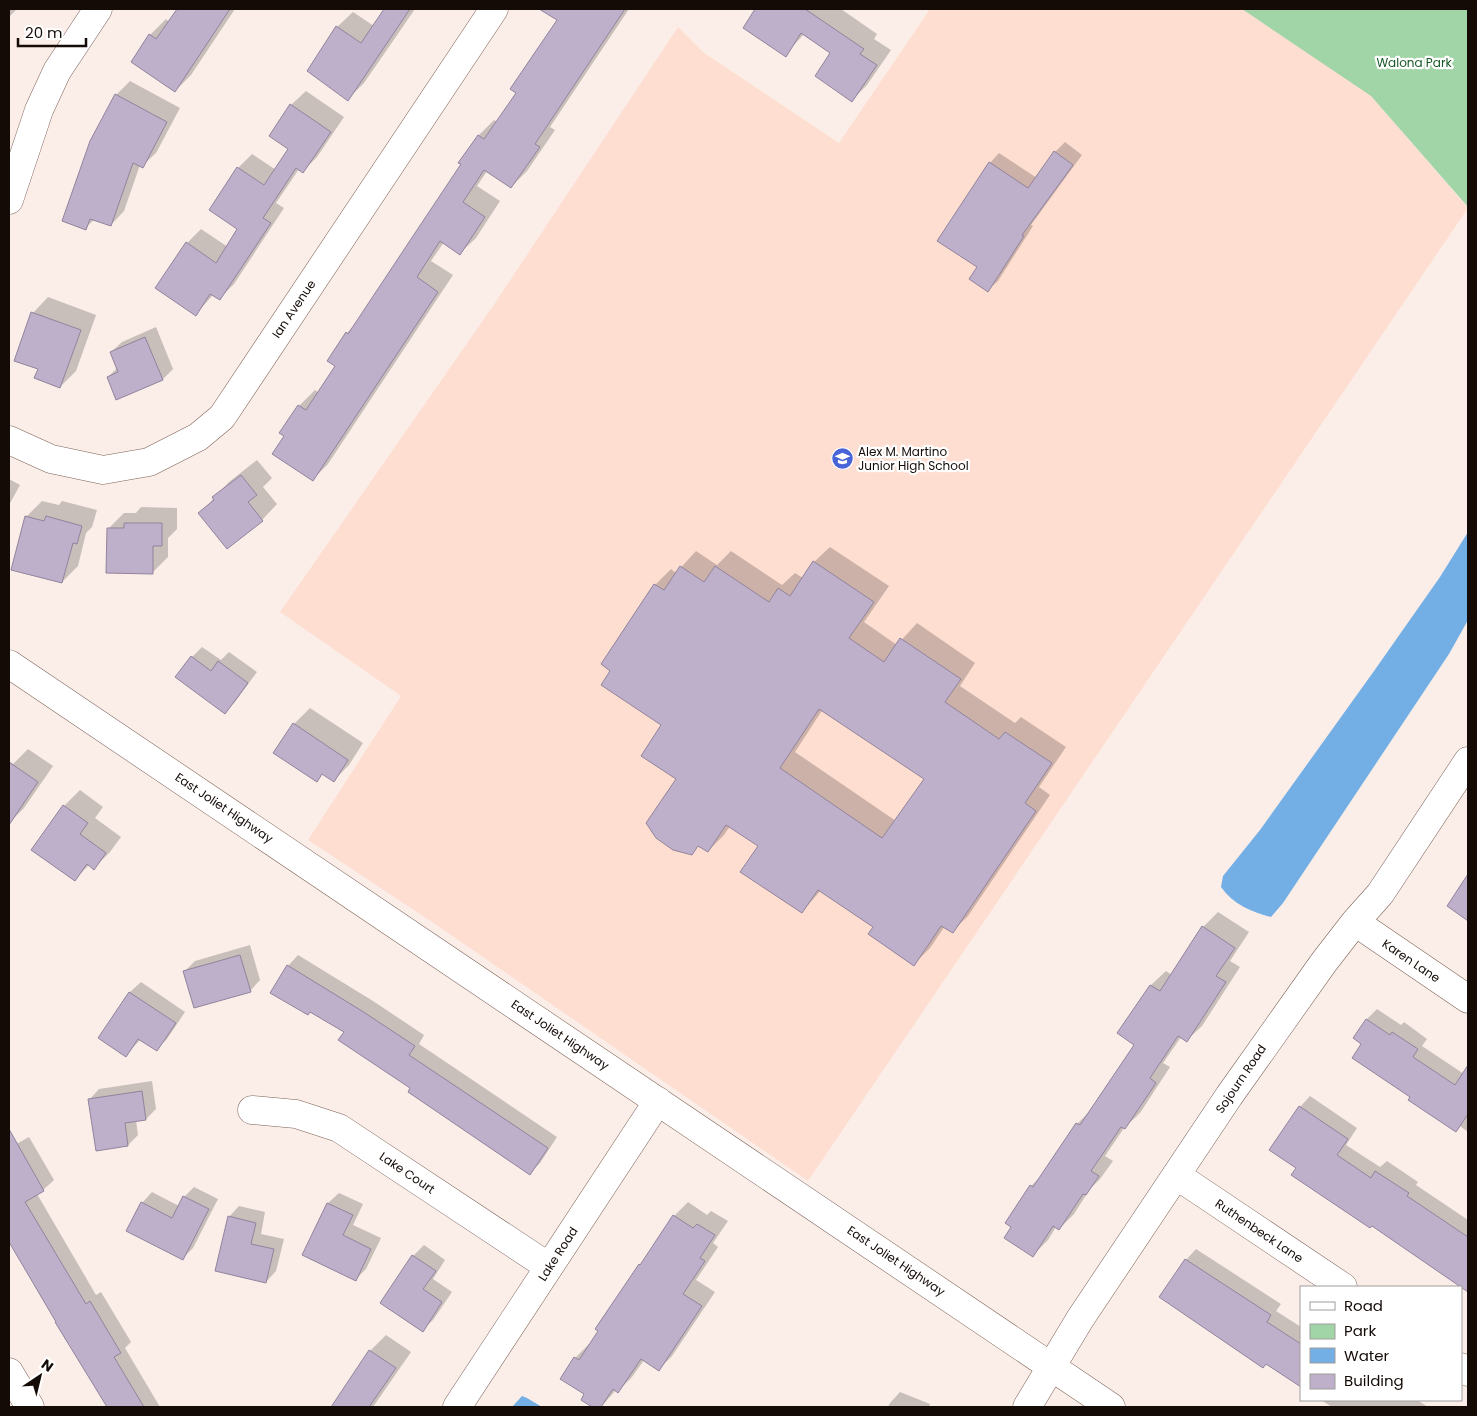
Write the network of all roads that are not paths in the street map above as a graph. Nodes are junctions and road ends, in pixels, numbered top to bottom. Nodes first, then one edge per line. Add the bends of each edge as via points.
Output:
1 (98, 9) edge
2 (494, 9) edge
3 (9, 200) edge
4 (9, 440) edge
5 (9, 664) edge
6 (1468, 761) edge
7 (1355, 922) junction
8 (1468, 999) edge
9 (658, 1100) junction
10 (252, 1110) dead end
11 (1176, 1175) junction
12 (549, 1267) junction
13 (1341, 1286) edge
14 (1051, 1366) junction
15 (9, 1372) edge
16 (30, 1407) edge
17 (457, 1407) edge
18 (1027, 1407) edge
19 (1111, 1407) edge

1 - 3 street via 57,71 39,110
2 - 4 street, Ian Avenue via 222,417 198,437 149,462 103,470 51,459
5 - 9 street, East Joliet Highway
6 - 7 street, Sojourn Road via 1380,894
7 - 8 street, Karen Lane
7 - 11 street, Sojourn Road via 1267,1042
9 - 12 street, Lake Road
9 - 14 street, East Joliet Highway
10 - 12 street, Lake Court via 296,1114 340,1128
11 - 13 street, Ruthenbeck Lane
11 - 14 street, Sojourn Road
12 - 17 street, Lake Road
14 - 18 street, Sojourn Road
14 - 19 street, East Joliet Highway
15 - 16 street

